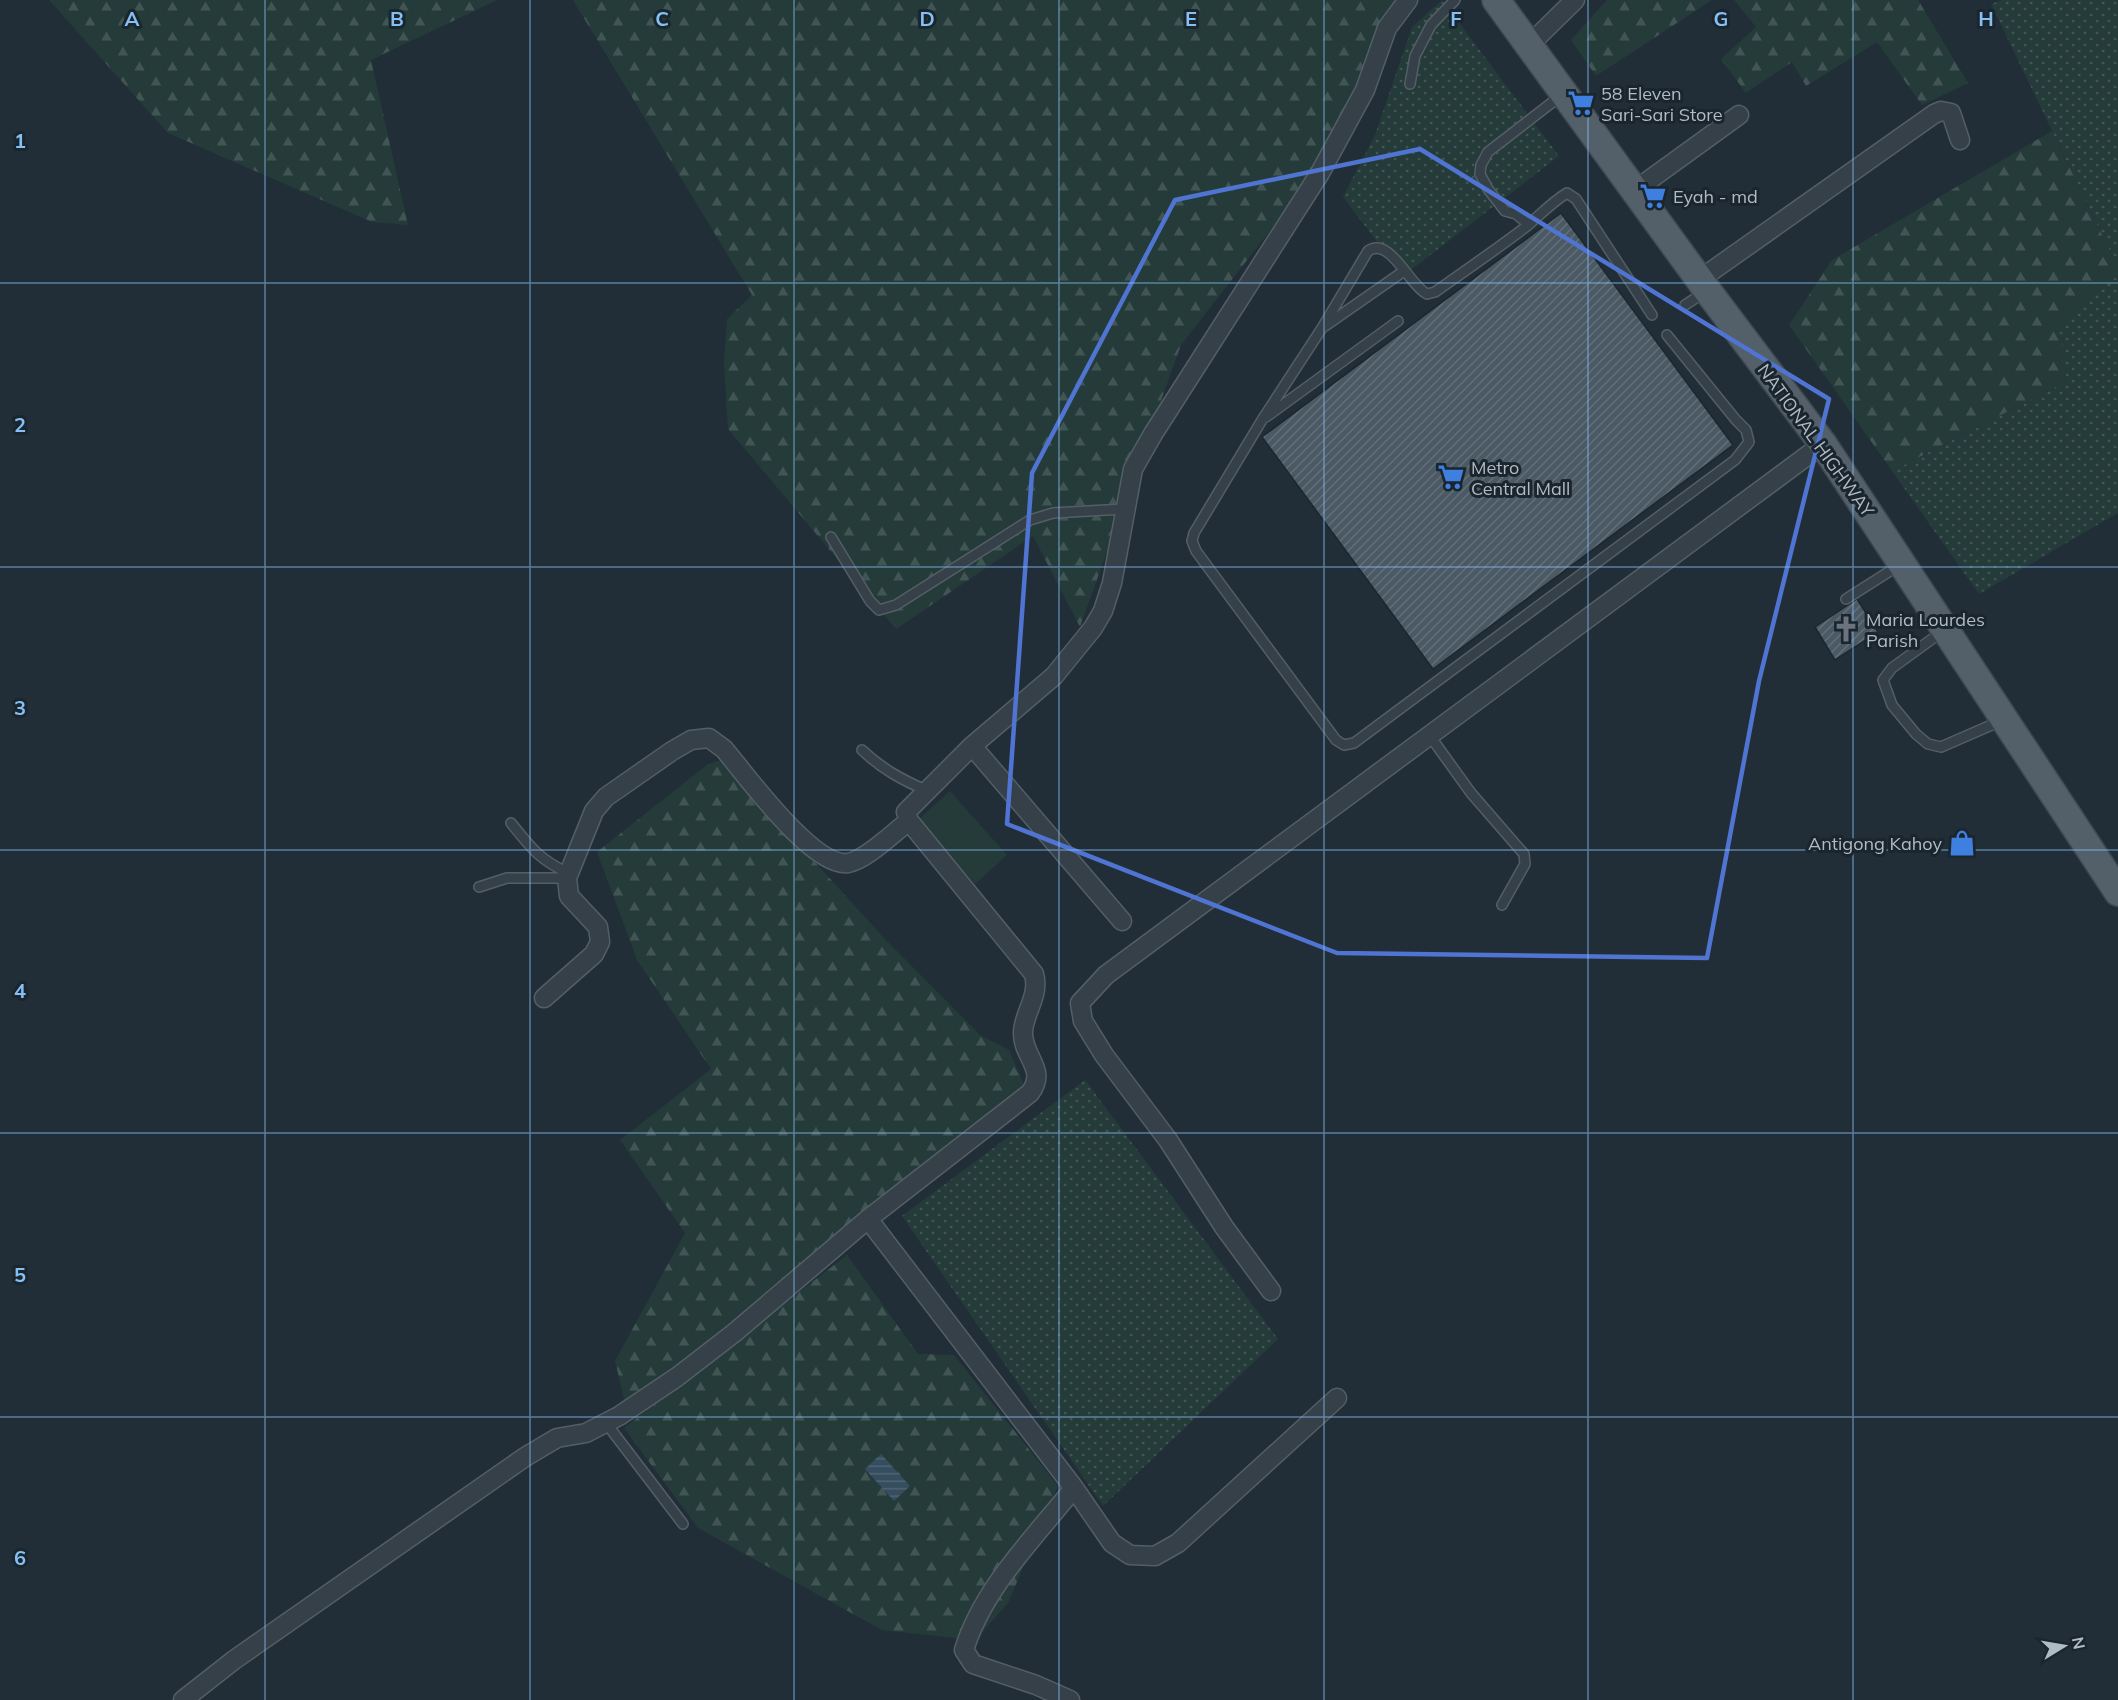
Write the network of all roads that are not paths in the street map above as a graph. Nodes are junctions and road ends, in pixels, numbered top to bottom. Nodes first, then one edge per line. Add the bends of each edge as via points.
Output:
1 (1408, 0) edge
2 (1455, 0) edge
3 (1496, 0) edge
4 (1575, 0) edge
5 (1529, 45) junction
6 (1410, 84) dead end
7 (1565, 93) junction
8 (1739, 115) dead end
9 (1960, 140) dead end
10 (1634, 192) junction
11 (1528, 224) junction
12 (1404, 271) junction
13 (1697, 292) junction
14 (1652, 315) dead end
15 (1398, 321) dead end
16 (1322, 328) junction
17 (1667, 335) dead end
18 (1262, 420) junction
19 (1823, 444) junction
20 (1124, 509) junction
21 (831, 537) dead end
22 (1903, 563) junction
23 (1846, 599) dead end
24 (1945, 630) junction
25 (2005, 719) junction
26 (1430, 736) junction
27 (972, 746) junction
28 (862, 750) dead end
29 (928, 791) junction
30 (909, 821) junction
31 (511, 824) dead end
32 (568, 875) junction
33 (479, 887) dead end
34 (2118, 892) edge
35 (1502, 905) dead end
36 (1122, 921) dead end
37 (544, 998) dead end
38 (868, 1219) junction
39 (1271, 1291) dead end
40 (1337, 1398) dead end
41 (606, 1423) junction
42 (1074, 1488) junction
43 (683, 1524) dead end
44 (183, 1700) edge
45 (1070, 1700) edge

1 - 20 street via 1387,28 1365,90 1320,173 1153,434 1133,470
2 - 6 lane via 1431,25 1415,56
3 - 5 main road, NATIONAL HIGHWAY
4 - 5 street
5 - 7 main road, NATIONAL HIGHWAY
7 - 10 main road, NATIONAL HIGHWAY
7 - 11 lane via 1488,152 1481,165 1480,174 1505,211
8 - 10 street
9 - 13 street via 1951,113 1934,114
10 - 13 main road, NATIONAL HIGHWAY
11 - 12 lane via 1436,292 1427,294 1419,290
11 - 14 lane via 1567,193 1576,199
12 - 16 lane
12 - 16 lane via 1381,248 1368,251
13 - 19 main road, NATIONAL HIGHWAY
15 - 18 lane
16 - 18 lane
17 - 18 lane via 1746,430 1749,442 1735,460 1354,743 1344,745 1336,740 1192,541
19 - 22 main road, NATIONAL HIGHWAY
19 - 26 street
20 - 21 lane via 1053,513 1030,520 896,605 879,610
20 - 27 street via 1112,583 1093,628 1054,676
22 - 23 lane
22 - 24 main road, NATIONAL HIGHWAY
24 - 25 main road, NATIONAL HIGHWAY
24 - 25 lane via 1892,668 1883,680 1892,705 1916,734 1928,744 1941,747
25 - 34 main road, NATIONAL HIGHWAY
26 - 35 lane via 1471,793 1524,854 1525,864
26 - 39 street via 1106,975 1080,1004 1083,1021 1104,1055 1168,1140
27 - 29 street
27 - 36 street
28 - 29 lane via 898,778
29 - 30 street via 906,812
30 - 32 street via 860,859 847,863 832,860 800,838 724,749 709,738 691,740 606,797 594,811
30 - 38 street via 1034,974 1037,984 1023,1032 1038,1076 1030,1093
31 - 32 lane via 537,855
32 - 33 lane via 507,878
32 - 37 street via 569,897 598,927 600,942 594,954
38 - 41 street via 734,1333
38 - 42 street
40 - 42 street via 1178,1543 1155,1556 1130,1555 1112,1543
41 - 43 lane
41 - 44 street via 586,1433 557,1438 525,1457 234,1660
42 - 45 street via 1000,1581 971,1628 964,1650 973,1664

